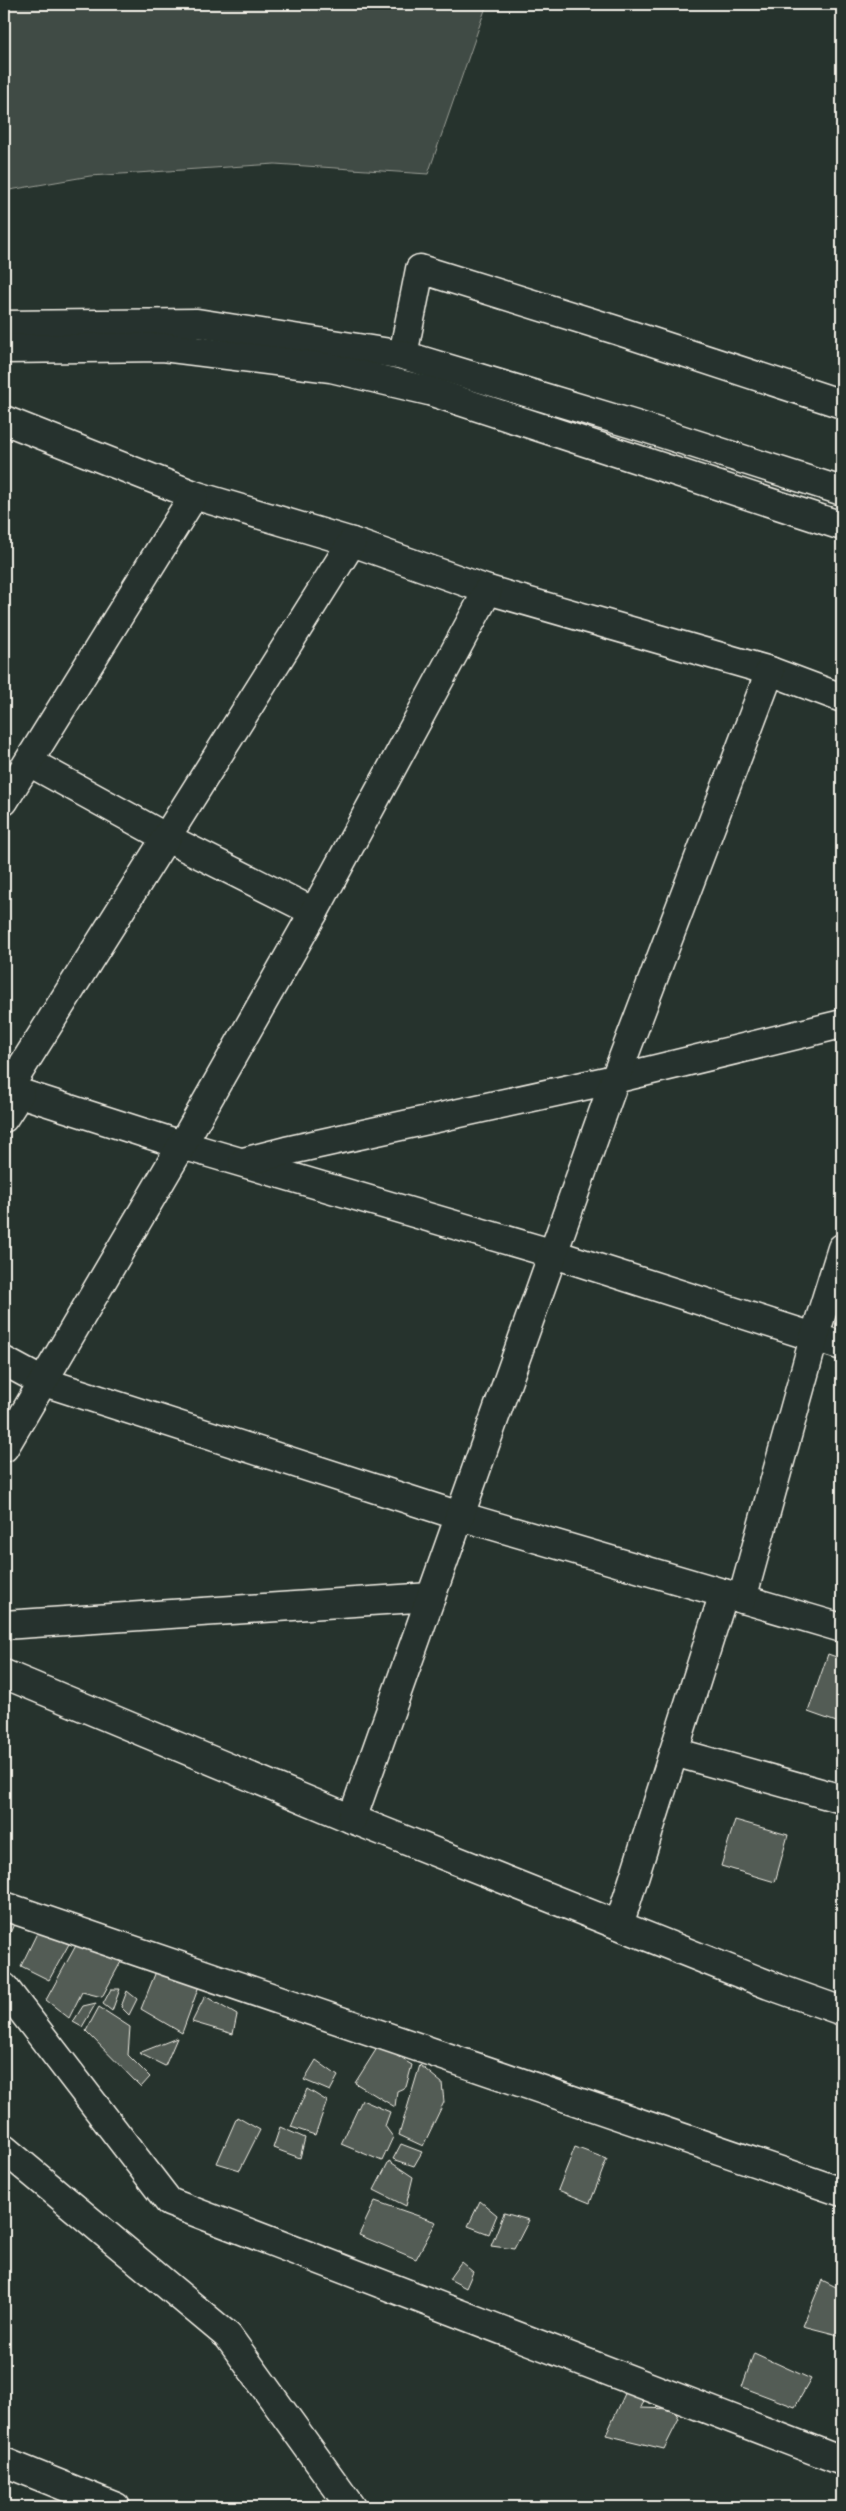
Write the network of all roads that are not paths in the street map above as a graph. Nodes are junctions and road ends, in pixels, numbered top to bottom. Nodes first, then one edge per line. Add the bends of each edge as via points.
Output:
1 (4, 325) edge
2 (4, 349) edge
3 (403, 355) junction
4 (842, 404) edge
5 (4, 420) edge
6 (842, 491) edge
7 (194, 495) junction
8 (842, 526) edge
9 (352, 542) junction
10 (488, 590) junction
11 (770, 672) junction
12 (842, 698) edge
13 (29, 762) junction
14 (4, 801) edge
15 (167, 838) junction
16 (314, 912) junction
17 (842, 1024) edge
18 (615, 1079) junction
19 (10, 1090) edge
20 (4, 1118) edge
21 (182, 1145) junction
22 (243, 1162) junction
23 (842, 1248) edge
24 (554, 1254) junction
25 (814, 1338) junction
26 (842, 1346) edge
27 (4, 1361) edge
28 (42, 1381) junction
29 (4, 1448) edge
30 (460, 1516) junction
31 (733, 1596) junction
32 (431, 1597) junction
33 (4, 1625) edge
34 (842, 1628) edge
35 (4, 1674) edge
36 (674, 1752) junction
37 (842, 1799) edge
38 (352, 1819) junction
39 (4, 1906) edge
40 (619, 1925) junction
41 (4, 1987) edge
42 (842, 2011) edge
43 (4, 2149) edge
44 (842, 2192) edge
45 (842, 2461) edge
46 (4, 2462) edge
47 (116, 2507) edge
48 (351, 2507) edge

1 - 3 street via 197,323
2 - 8 street via 164,347 331,368 429,391
3 - 4 street via 420,269
3 - 6 street
5 - 7 street
7 - 9 street
7 - 13 street
9 - 10 street
9 - 15 street
10 - 11 street
10 - 16 street
11 - 12 street
11 - 18 street
13 - 14 street
13 - 15 street
15 - 16 street
15 - 19 street
16 - 21 street
17 - 18 street
18 - 22 street
18 - 24 street
19 - 20 street
19 - 21 street
21 - 22 street
21 - 28 street
22 - 24 street
23 - 25 street
24 - 25 street
24 - 30 street
25 - 26 street
25 - 31 street
27 - 28 street
28 - 29 street
28 - 30 street
30 - 31 street
30 - 32 street
31 - 34 street
31 - 36 street
32 - 33 street
32 - 38 street
35 - 38 street
36 - 37 street
36 - 40 street
38 - 40 street
39 - 44 street
40 - 42 street
41 - 45 street via 169,2202
43 - 48 street via 228,2336
46 - 47 street

